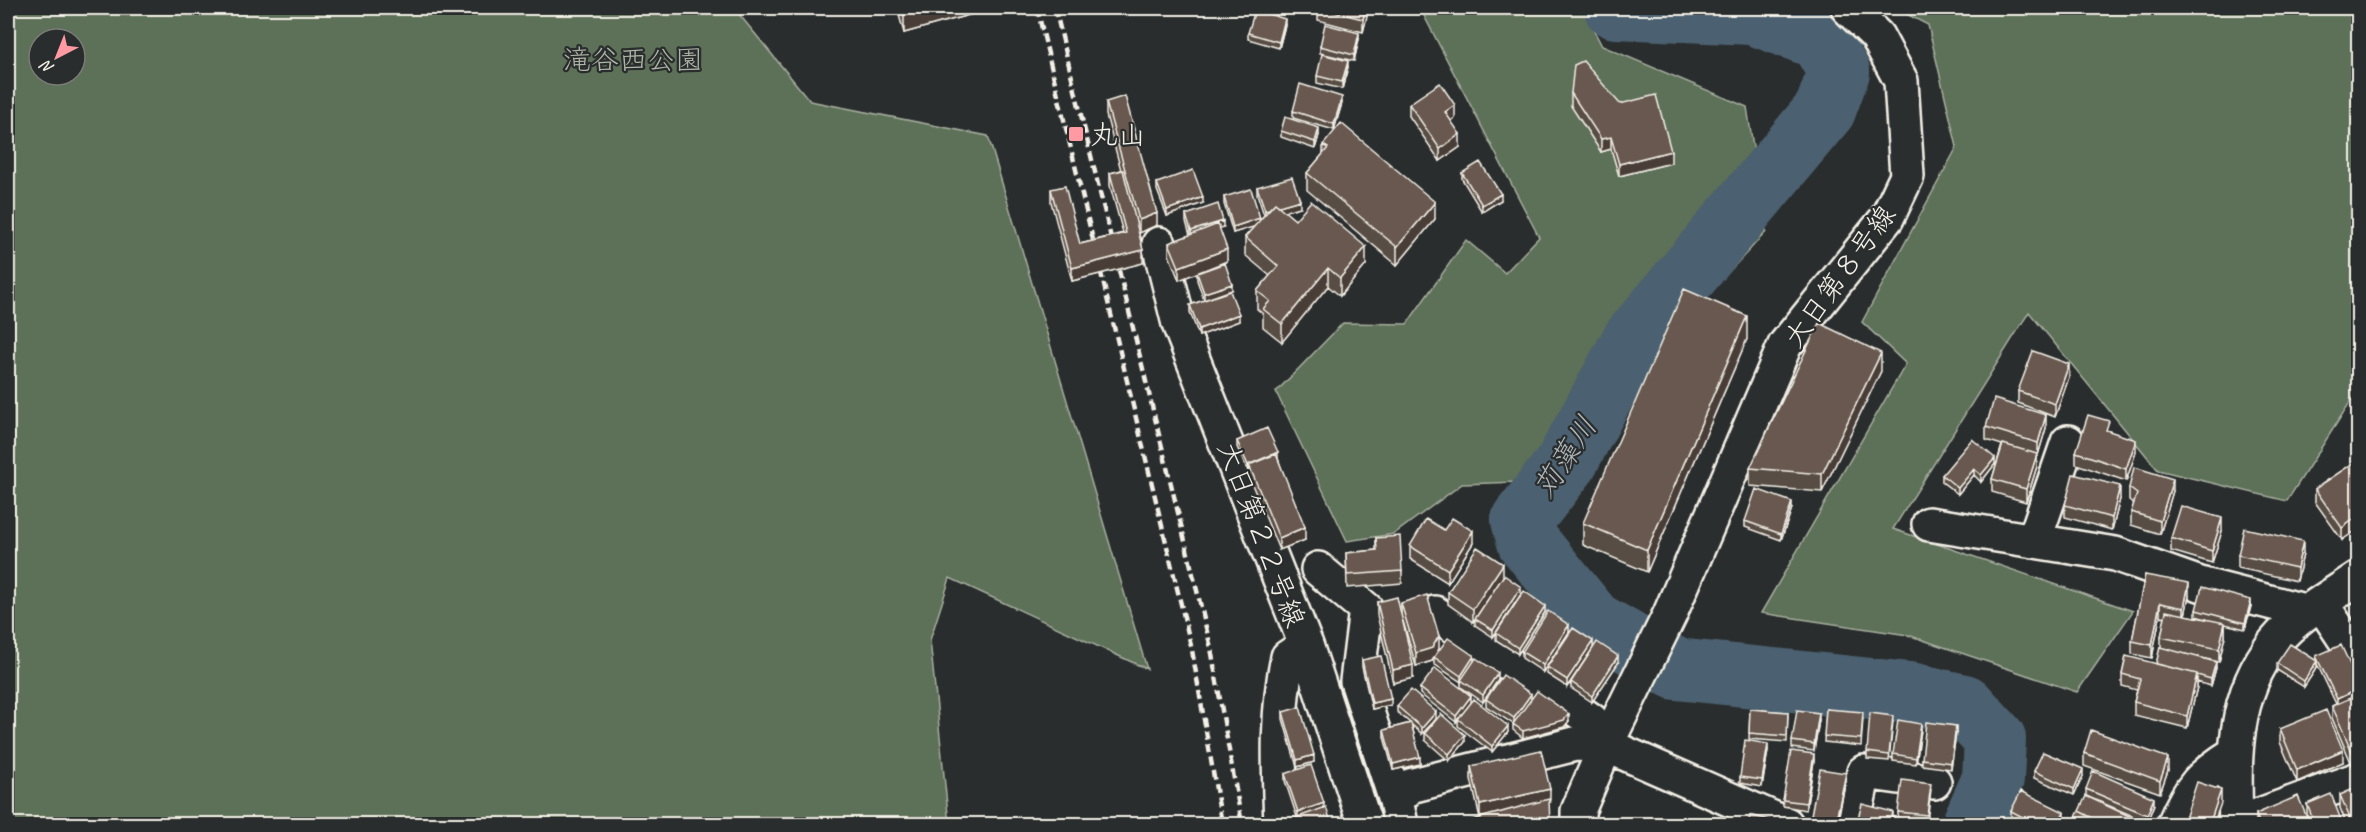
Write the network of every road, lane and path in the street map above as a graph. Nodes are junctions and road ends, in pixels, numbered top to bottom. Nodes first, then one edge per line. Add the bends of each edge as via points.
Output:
1 (1848, 8) edge
2 (1160, 244) dead end
3 (2068, 442) dead end
4 (1929, 524) dead end
5 (2034, 541) junction
6 (1318, 569) dead end
7 (2358, 578) edge
8 (2314, 607) junction
9 (1435, 614) edge
10 (1306, 645) junction
11 (2358, 659) edge
12 (1606, 745) junction
13 (2234, 754) junction
14 (2358, 779) edge
15 (1934, 782) dead end
16 (1399, 813) edge
17 (2236, 824) edge
18 (1281, 825) edge
19 (1365, 825) edge
20 (1578, 825) edge
21 (1786, 825) edge
22 (1853, 825) edge
23 (2174, 825) edge

1 - 12 street, 大日第８号線 via 1877,36 1901,81 1907,176 1887,218 1785,345 1670,614
2 - 10 street, 大日第２２号線 via 1179,324
3 - 5 street
4 - 5 street
5 - 8 street via 2115,554 2203,585
6 - 16 street via 1366,609 1357,681
7 - 8 street
8 - 11 street
8 - 13 street via 2275,642 2246,689
9 - 12 street via 1591,720
10 - 18 street via 1288,657 1281,688
10 - 19 street, 大日第２２号線
12 - 16 street via 1575,744 1410,786
12 - 20 street via 1578,811
12 - 21 street
13 - 17 street
13 - 23 street via 2204,773
14 - 17 street
15 - 22 street via 1864,772

